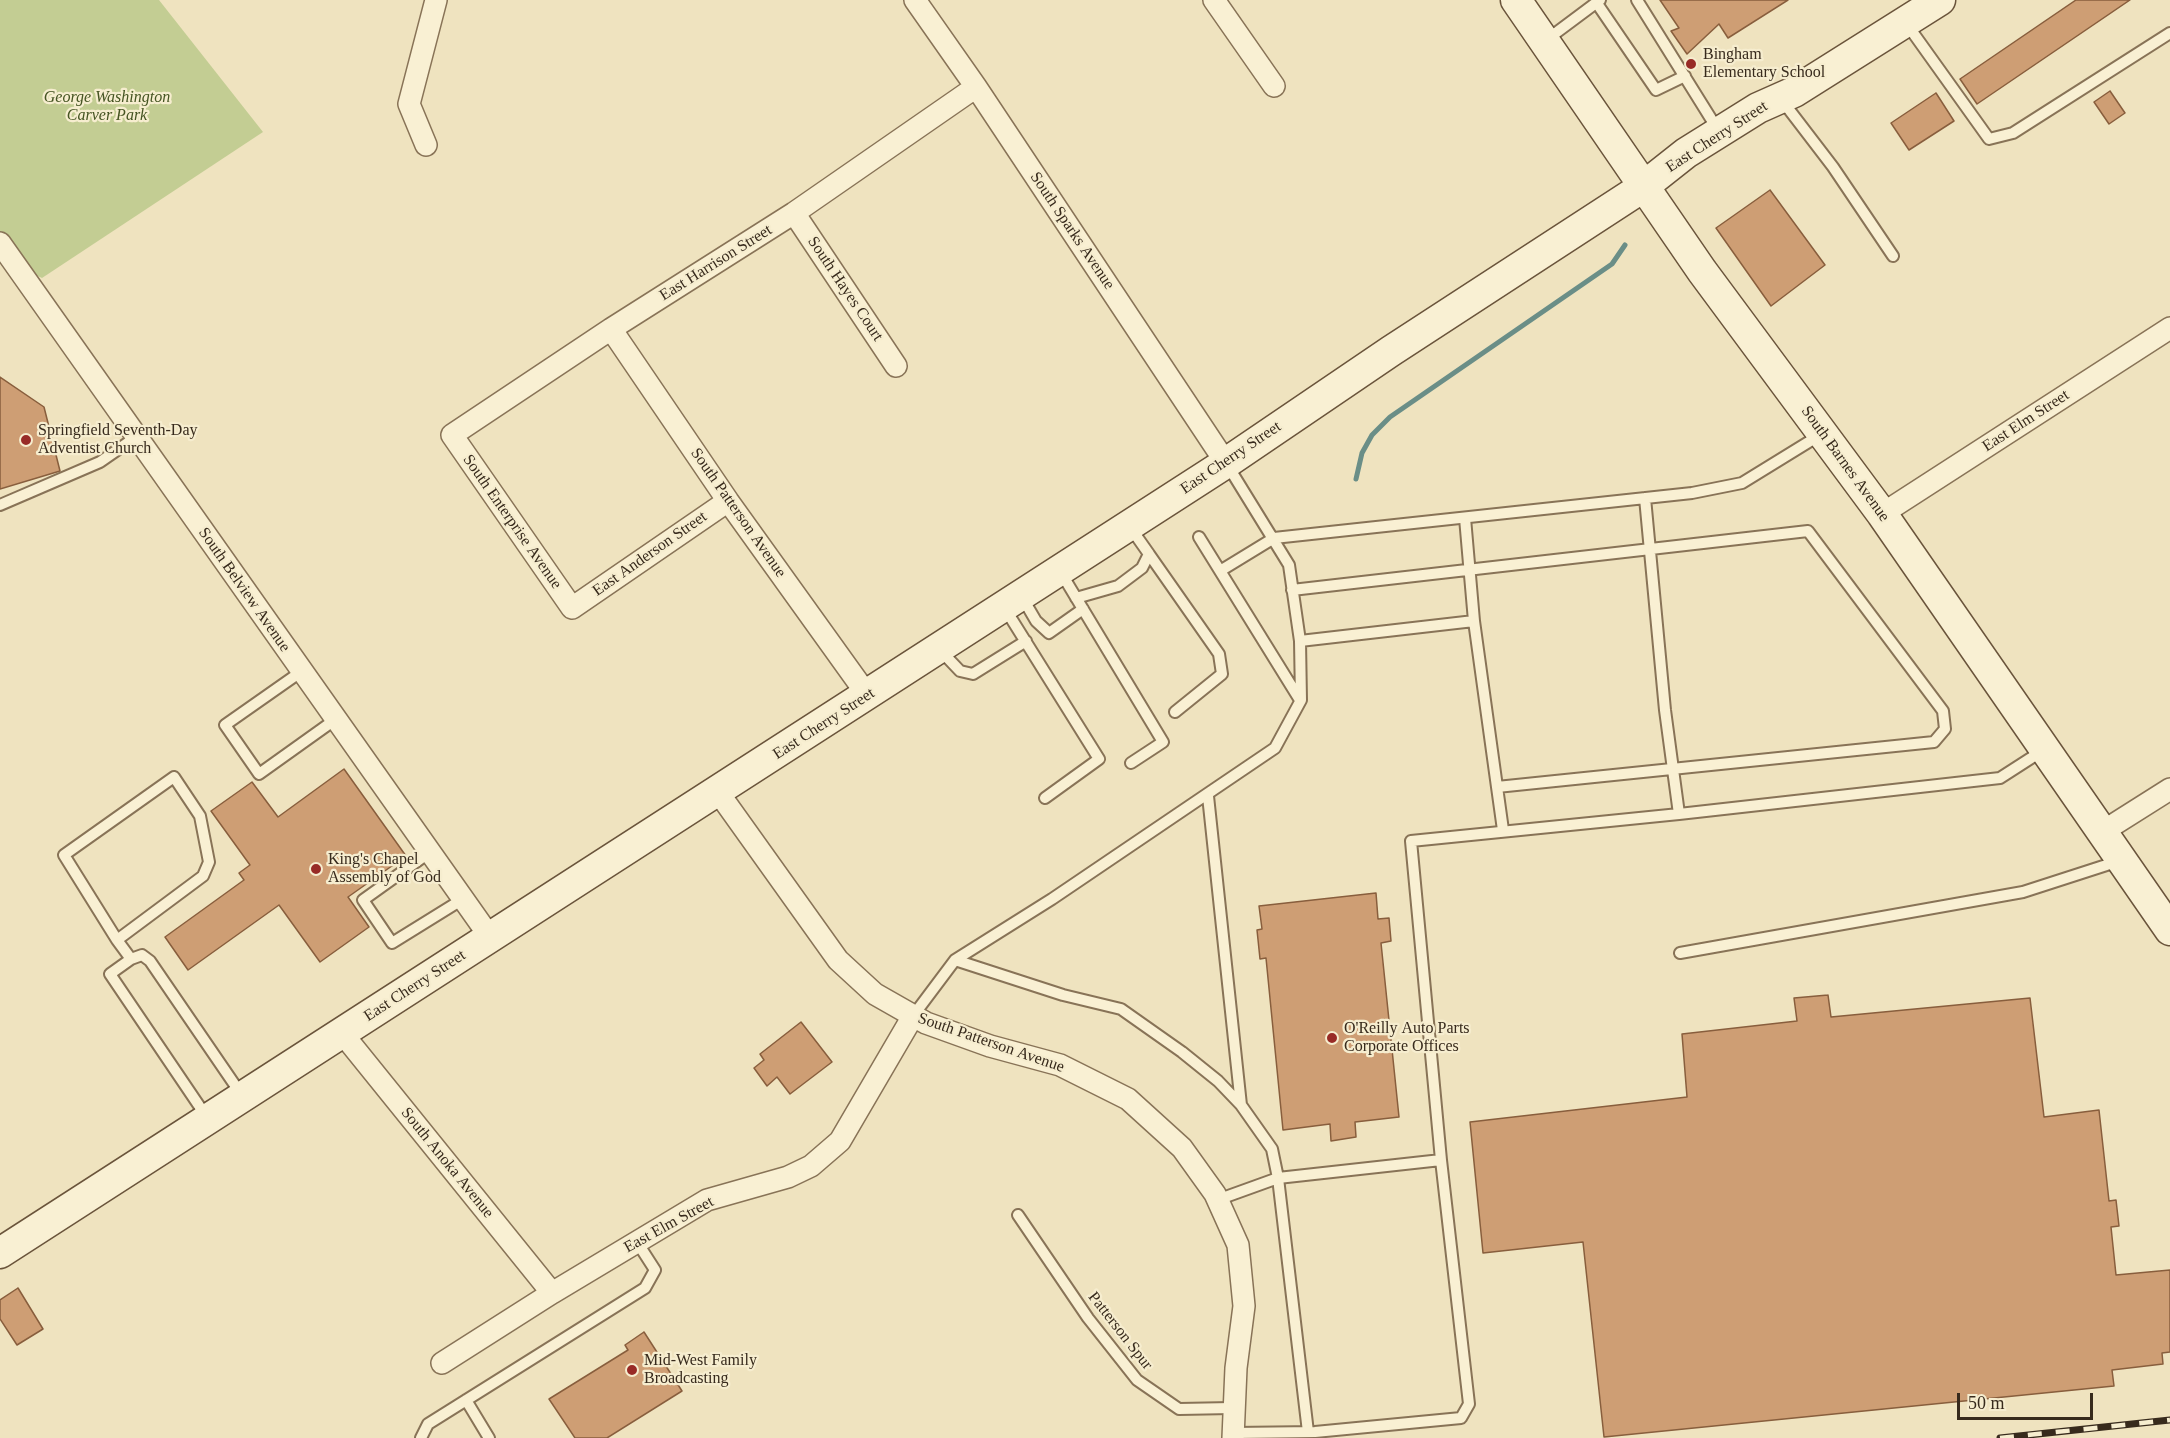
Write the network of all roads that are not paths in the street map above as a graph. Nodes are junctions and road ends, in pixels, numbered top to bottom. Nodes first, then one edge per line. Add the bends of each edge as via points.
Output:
1 (915, 0) edge
2 (1214, 0) edge
3 (1516, 0) edge
4 (1637, 0) edge
5 (1940, 0) edge
6 (1598, 1) edge
7 (430, 2) edge
8 (1905, 22) junction
9 (2170, 33) edge
10 (1544, 41) junction
11 (1685, 76) junction
12 (1274, 86) dead end
13 (976, 87) junction
14 (1789, 98) junction
15 (1720, 132) junction
16 (426, 145) dead end
17 (1643, 187) junction
18 (794, 213) junction
19 (3, 254) edge
20 (1893, 256) dead end
21 (2170, 328) edge
22 (611, 329) junction
23 (896, 366) dead end
24 (1823, 433) junction
25 (452, 435) joint
26 (136, 437) junction
27 (1226, 463) junction
28 (1644, 498) junction
29 (728, 501) junction
30 (0, 505) edge
31 (1882, 513) junction
32 (1465, 518) junction
33 (1129, 526) junction
34 (1199, 537) dead end
35 (1274, 538) junction
36 (1649, 549) junction
37 (1149, 554) junction
38 (1060, 571) junction
39 (1220, 571) junction
40 (1470, 571) junction
41 (1292, 590) junction
42 (1076, 598) junction
43 (1013, 602) junction
44 (572, 608) joint
45 (1083, 609) junction
46 (1474, 621) junction
47 (1300, 640) junction
48 (1026, 641) junction
49 (939, 649) junction
50 (295, 677) junction
51 (868, 696) junction
52 (1301, 700) junction
53 (1175, 712) dead end
54 (336, 719) junction
55 (2045, 749) junction
56 (1131, 763) dead end
57 (1672, 769) junction
58 (1497, 787) junction
59 (2170, 789) edge
60 (718, 792) junction
61 (1208, 796) junction
62 (1045, 798) dead end
63 (1679, 814) junction
64 (1503, 830) junction
65 (2102, 832) junction
66 (430, 852) junction
67 (2122, 860) junction
68 (463, 898) junction
69 (2170, 930) edge
70 (490, 937) junction
71 (117, 940) junction
72 (1680, 953) dead end
73 (131, 959) junction
74 (955, 960) junction
75 (913, 1016) junction
76 (342, 1033) junction
77 (243, 1097) junction
78 (1241, 1105) junction
79 (208, 1119) junction
80 (1441, 1160) junction
81 (1278, 1178) junction
82 (1217, 1200) junction
83 (1018, 1215) dead end
84 (637, 1242) junction
85 (0, 1253) edge
86 (552, 1293) junction
87 (442, 1363) dead end
88 (466, 1400) junction
89 (1232, 1408) junction
90 (1308, 1432) junction
91 (1233, 1436) edge
92 (422, 1438) edge
93 (489, 1438) edge

1 - 13 street, South Sparks Avenue
2 - 12 street
3 - 10 street, South Barnes Avenue
4 - 11 lane
5 - 8 street, East Cherry Street
6 - 10 lane
6 - 11 lane via 1656,90
7 - 16 street via 409,104
8 - 9 lane via 1989,139 2013,132
8 - 14 street, East Cherry Street
10 - 17 street, South Barnes Avenue
11 - 15 lane
13 - 18 street, East Harrison Street
13 - 27 street, South Sparks Avenue
14 - 15 street, East Cherry Street via 1758,108
14 - 17 street, East Cherry Street via 1767,121 1698,166
14 - 20 lane
15 - 17 street, East Cherry Street
17 - 24 street, South Barnes Avenue
17 - 27 street, East Cherry Street
18 - 22 street, East Harrison Street
18 - 23 street, South Hayes Court
19 - 26 street, South Belview Avenue
21 - 31 street, East Elm Street
22 - 25 street, East Harrison Street
22 - 29 street, South Patterson Avenue
24 - 28 lane via 1742,483
24 - 31 street, South Barnes Avenue
25 - 44 street, South Enterprise Avenue
26 - 30 lane via 100,462
26 - 50 street, South Belview Avenue
27 - 33 street, East Cherry Street
27 - 35 lane
28 - 32 lane
28 - 36 lane
29 - 44 street, East Anderson Street
29 - 51 street, South Patterson Avenue
31 - 55 street, South Barnes Avenue
32 - 35 lane
32 - 40 lane
33 - 37 lane
33 - 38 street, East Cherry Street
34 - 39 lane
35 - 39 lane
35 - 41 lane via 1289,565
36 - 40 lane
36 - 57 lane
36 - 57 lane via 1808,531 1943,711 1945,729 1934,742
37 - 42 lane via 1142,568 1118,586
37 - 53 lane via 1219,654 1222,674
38 - 42 lane
38 - 43 street, East Cherry Street
39 - 52 lane
40 - 41 lane
40 - 46 lane
41 - 47 lane
42 - 45 lane
43 - 45 lane via 1049,633
43 - 48 lane
43 - 49 street, East Cherry Street
45 - 56 lane via 1163,742
46 - 47 lane
46 - 58 lane
47 - 52 lane
48 - 49 lane via 973,674 960,671
48 - 62 lane via 1099,759
49 - 51 street, East Cherry Street
50 - 54 street, South Belview Avenue
50 - 54 lane via 225,725 259,774
51 - 60 street, East Cherry Street
52 - 61 lane via 1275,748
54 - 66 street, South Belview Avenue
55 - 63 lane via 2000,778
55 - 65 street, South Barnes Avenue
57 - 58 lane
57 - 63 lane
58 - 64 lane
59 - 65 street
60 - 70 street, East Cherry Street
60 - 75 street, South Patterson Avenue via 838,960 875,994
61 - 74 lane
61 - 78 lane
63 - 64 lane
64 - 80 lane via 1411,841
65 - 67 street, South Barnes Avenue
66 - 68 street, South Belview Avenue
66 - 68 lane via 363,900 392,943
67 - 69 street, South Barnes Avenue
67 - 72 lane via 2023,892
68 - 70 street, South Belview Avenue
70 - 76 street, East Cherry Street
71 - 71 lane via 203,876 208,868 202,822 174,777 64,855
71 - 73 lane
73 - 77 lane via 142,956 150,961
73 - 79 lane via 110,974
74 - 75 lane
74 - 78 lane via 1121,1009 1182,1052
75 - 82 street, South Patterson Avenue via 990,1046 1060,1065 1128,1099 1182,1148
75 - 84 street, East Elm Street via 840,1141 811,1166 788,1177 707,1200
76 - 77 street, East Cherry Street
76 - 86 street, South Anoka Avenue
77 - 79 street, East Cherry Street
78 - 81 lane via 1272,1149
79 - 85 street, East Cherry Street
80 - 81 lane
80 - 90 lane via 1469,1404 1461,1418
81 - 82 lane
81 - 90 lane
82 - 89 street, South Patterson Avenue via 1238,1245 1244,1306
83 - 89 lane, Patterson Spur via 1088,1318 1137,1380 1179,1409
84 - 86 street, East Elm Street
84 - 88 lane via 655,1270 645,1288
86 - 87 street, East Elm Street
88 - 92 lane via 428,1424
88 - 93 lane
89 - 91 street, South Patterson Avenue
90 - 91 lane

